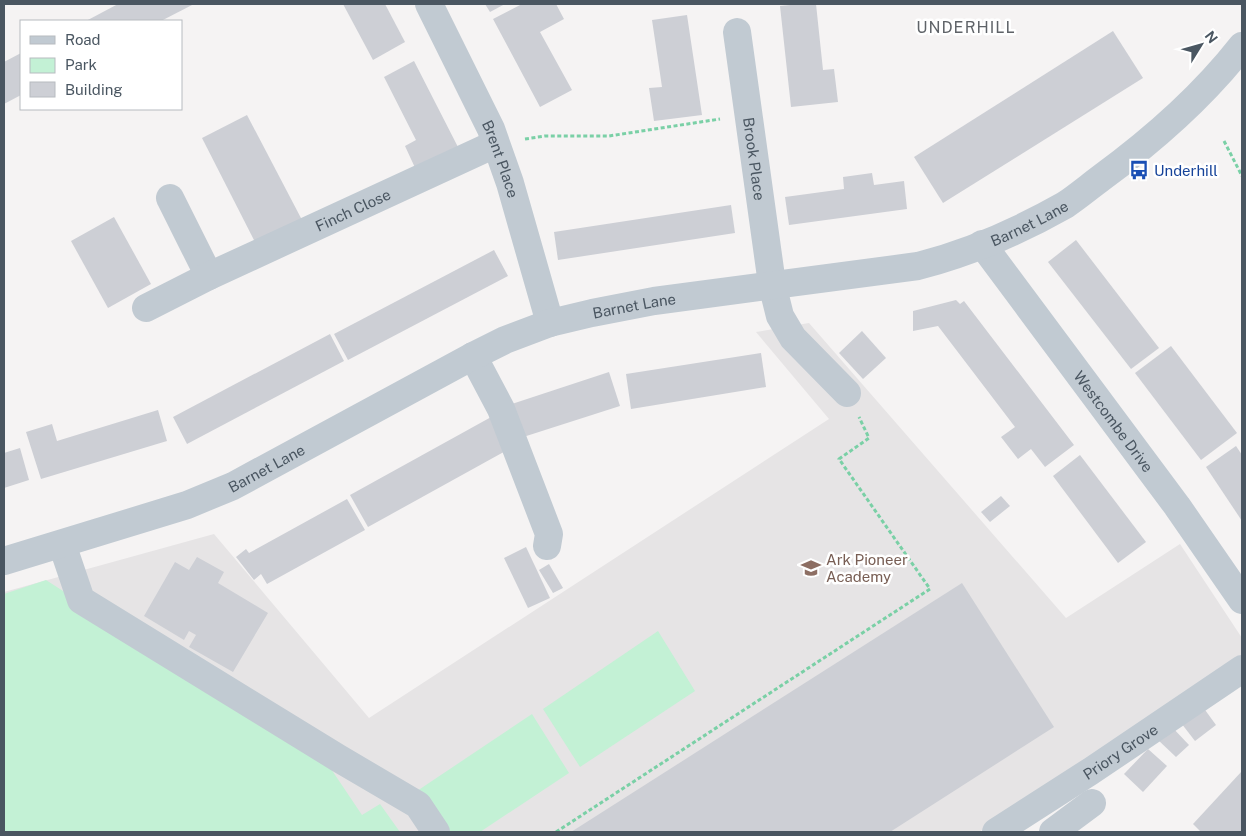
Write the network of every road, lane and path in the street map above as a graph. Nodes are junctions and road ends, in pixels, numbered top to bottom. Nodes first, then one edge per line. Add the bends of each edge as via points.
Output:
1 (430, 4) edge
2 (737, 32) dead end
3 (1242, 46) edge
4 (749, 114) junction
5 (1224, 141) dead end
6 (495, 144) junction
7 (1242, 176) edge
8 (170, 198) dead end
9 (982, 244) junction
10 (210, 276) junction
11 (772, 284) junction
12 (146, 308) dead end
13 (550, 323) junction
14 (473, 356) junction
15 (847, 393) joint
16 (62, 544) junction
17 (547, 546) dead end
18 (4, 561) edge
19 (1242, 600) edge
20 (1242, 669) edge
21 (1092, 804) dead end
22 (436, 832) edge
23 (556, 832) edge
24 (996, 832) edge
25 (1053, 832) edge

1 - 6 street, Brent Place
2 - 4 street, Brook Place
3 - 9 street, Barnet Lane via 1201,93 1138,151 1065,204
4 - 6 path via 609,136 544,136
4 - 11 street, Brook Place
5 - 7 path
6 - 10 street, Finch Close
6 - 13 street, Brent Place via 510,183
8 - 10 street
9 - 11 street, Barnet Lane via 918,266
9 - 19 street, Westcombe Drive via 1177,506
10 - 12 street, Finch Close
11 - 13 street, Barnet Lane via 654,302
11 - 15 street, Brook Place via 780,316 793,338
13 - 14 street, Barnet Lane
14 - 16 street, Barnet Lane via 233,486 187,505
14 - 17 street via 501,409 550,534
15 - 23 path via 869,438 839,458 930,589
16 - 18 street, Barnet Lane
16 - 22 street via 81,600 418,805
20 - 24 street, Priory Grove
21 - 25 street

